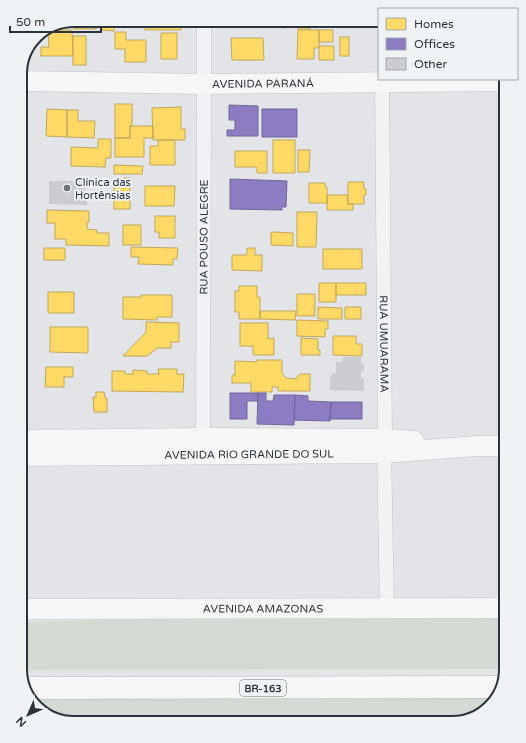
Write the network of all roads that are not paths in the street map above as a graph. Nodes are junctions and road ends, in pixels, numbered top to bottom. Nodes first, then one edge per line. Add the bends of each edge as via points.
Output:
1 (204, 27) edge
2 (27, 81) edge
3 (382, 81) edge
4 (499, 81) edge
5 (204, 84) junction
6 (27, 440) edge
7 (203, 446) junction
8 (385, 446) junction
9 (499, 446) edge
10 (27, 456) edge
11 (387, 608) junction
12 (499, 608) edge
13 (27, 609) edge
14 (495, 687) edge
15 (31, 688) edge

1 - 5 street, RUA POUSO ALEGRE
2 - 5 street, AVENIDA PARANÁ
3 - 4 street, AVENIDA PARANÁ
3 - 5 street, AVENIDA PARANÁ
3 - 8 street, RUA UMUARAMA
5 - 7 street, RUA POUSO ALEGRE
6 - 7 street, AVENIDA RIO GRANDE DO SUL
7 - 8 street, AVENIDA RIO GRANDE DO SUL
7 - 10 street, AVENIDA RIO GRANDE DO SUL
8 - 9 street, AVENIDA RIO GRANDE DO SUL
8 - 11 street, RUA UMUARAMA
11 - 12 street, AVENIDA AMAZONAS
11 - 13 street, AVENIDA AMAZONAS
14 - 15 highway, BR-163

